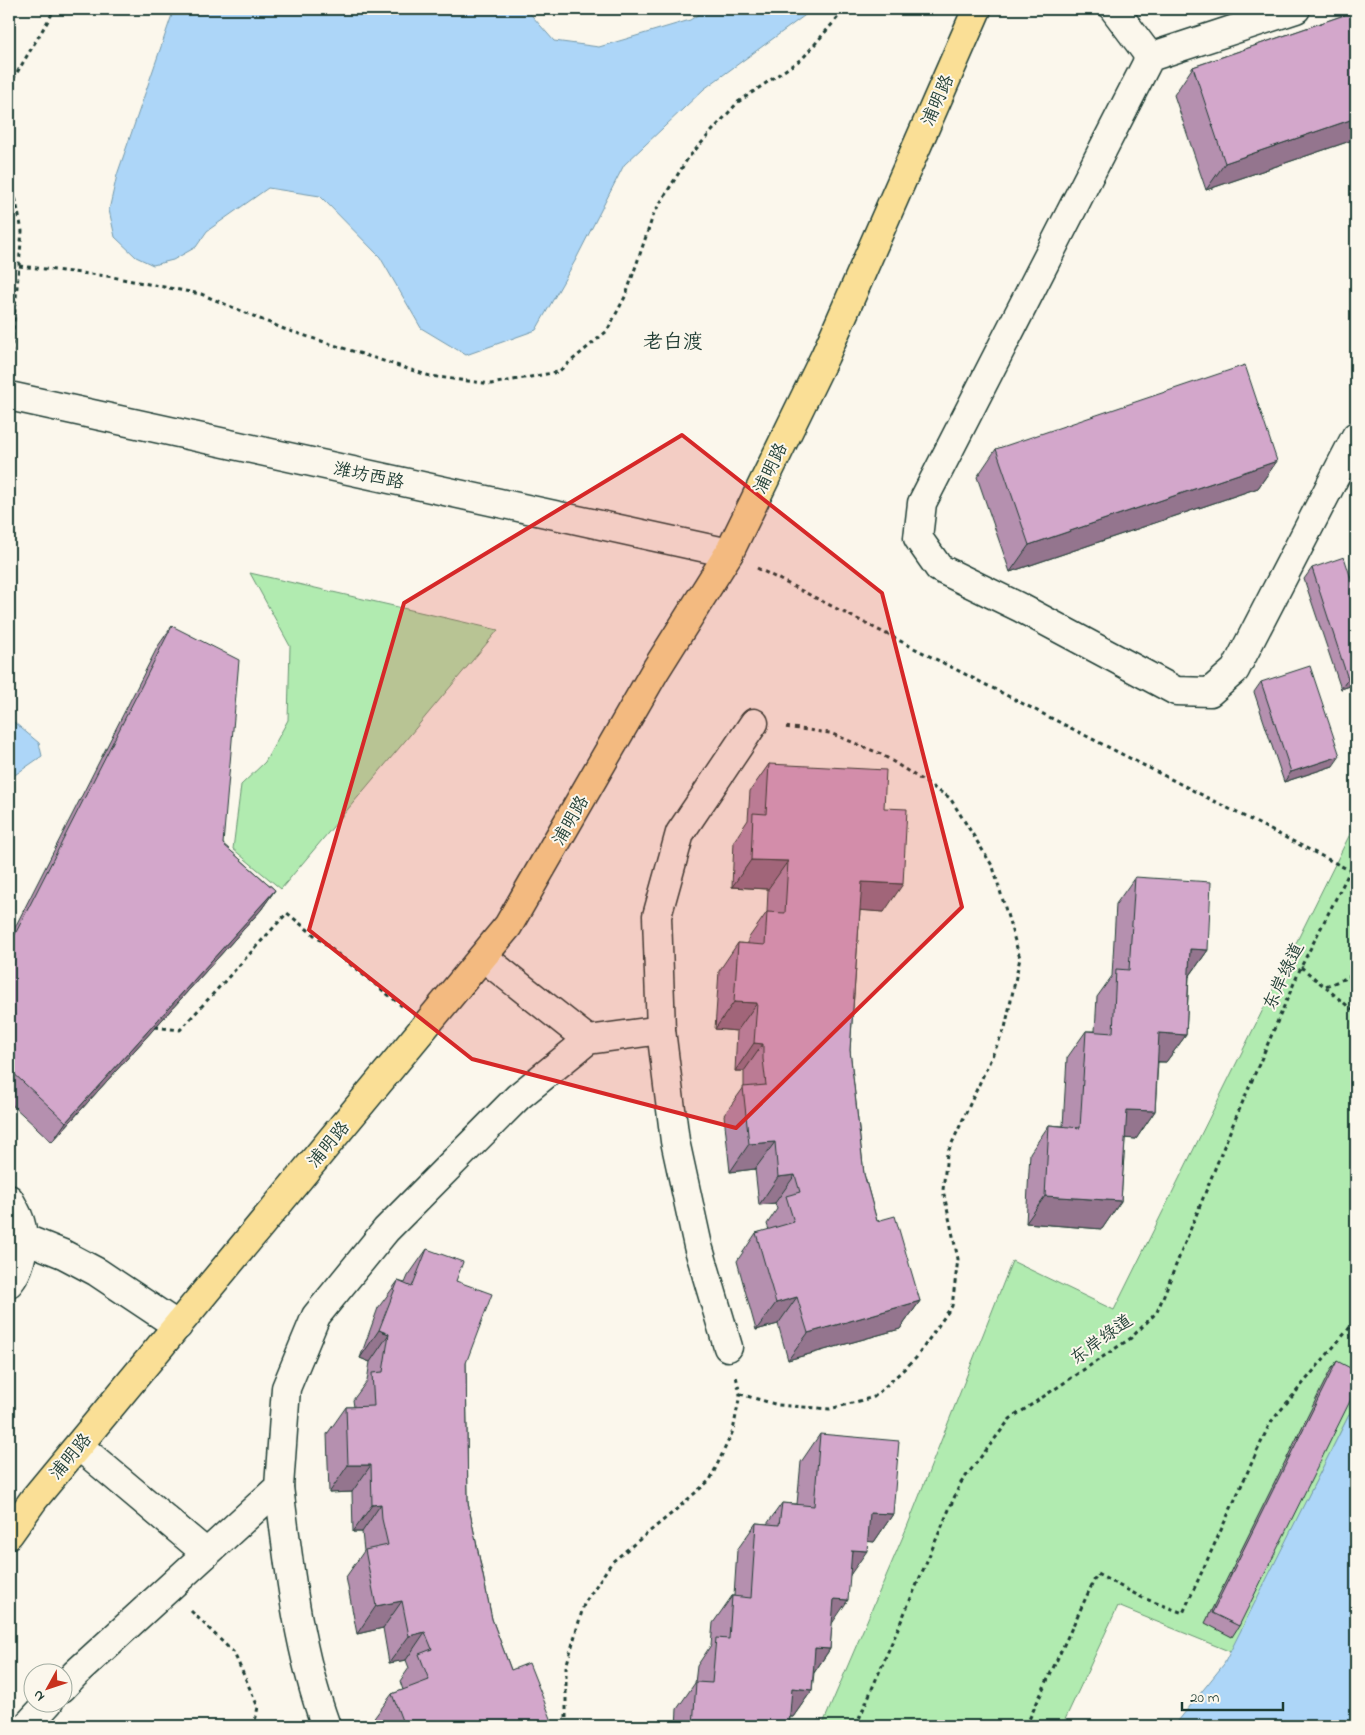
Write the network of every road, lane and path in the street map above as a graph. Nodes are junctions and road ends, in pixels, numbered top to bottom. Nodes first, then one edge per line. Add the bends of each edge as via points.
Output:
1 (55, 9) edge
2 (845, 9) edge
3 (977, 9) edge
4 (1114, 9) edge
5 (1296, 9) edge
6 (1150, 57) junction
7 (9, 86) edge
8 (9, 167) edge
9 (19, 266) junction
10 (10, 369) edge
11 (9, 396) edge
12 (1356, 436) edge
13 (729, 553) junction
14 (754, 723) joint
15 (1356, 859) edge
16 (1351, 871) junction
17 (1356, 876) edge
18 (483, 957) junction
19 (1301, 966) junction
20 (1356, 974) edge
21 (1326, 986) junction
22 (1356, 1013) edge
23 (426, 1026) junction
24 (156, 1027) edge
25 (661, 1030) junction
26 (588, 1040) junction
27 (9, 1199) edge
28 (23, 1238) junction
29 (9, 1283) edge
30 (1356, 1320) edge
31 (178, 1326) junction
32 (728, 1347) joint
33 (740, 1394) junction
34 (79, 1446) junction
35 (279, 1487) junction
36 (9, 1534) edge
37 (206, 1554) junction
38 (168, 1589) junction
39 (72, 1677) edge
40 (40, 1712) edge
41 (27, 1726) edge
42 (254, 1726) edge
43 (326, 1726) edge
44 (566, 1726) edge
45 (856, 1726) edge
46 (1026, 1726) edge

1 - 7 path
2 - 9 path via 803,58 738,102 688,158 654,213 626,296 607,331 558,372 491,384 430,376 284,329 201,294 107,276
3 - 13 main road, 浦明路 via 825,356
4 - 6 street
5 - 6 street
6 - 12 street via 922,503 918,538 939,568 1176,691 1210,692 1235,670
8 - 9 path via 22,231
9 - 10 path
11 - 13 street, 潍坊西路
13 - 16 path
13 - 18 main road, 浦明路 via 655,671 508,926
14 - 25 street via 680,833 657,916
14 - 33 path via 830,733 881,754 950,798 993,867 1020,958 1005,1028 947,1154 943,1190 958,1259 952,1306 916,1358 874,1397 830,1408 778,1405
15 - 16 path, 东岸绿道
16 - 17 path
16 - 19 path, 东岸绿道
18 - 23 main road, 浦明路
18 - 26 street
19 - 21 path
19 - 45 path, 东岸绿道 via 1157,1312 1131,1338 1010,1419 960,1484
20 - 21 path
21 - 22 path
23 - 24 path via 288,913 180,1030
23 - 31 main road, 浦明路
25 - 26 street
25 - 32 street via 677,1150 698,1246
26 - 35 street via 518,1097 386,1230 316,1316 286,1388
27 - 28 street via 19,1217
28 - 29 street via 20,1260
28 - 31 street via 97,1272
30 - 46 path via 1270,1423 1183,1613 1142,1598 1097,1574
31 - 34 main road, 浦明路
32 - 33 path
33 - 44 path via 733,1431 710,1480 612,1562 584,1604 566,1667
34 - 36 main road, 浦明路
34 - 37 street
35 - 37 street
35 - 43 street via 294,1601 317,1702
37 - 38 street
38 - 39 street
38 - 42 path via 234,1653 258,1708
40 - 41 street

